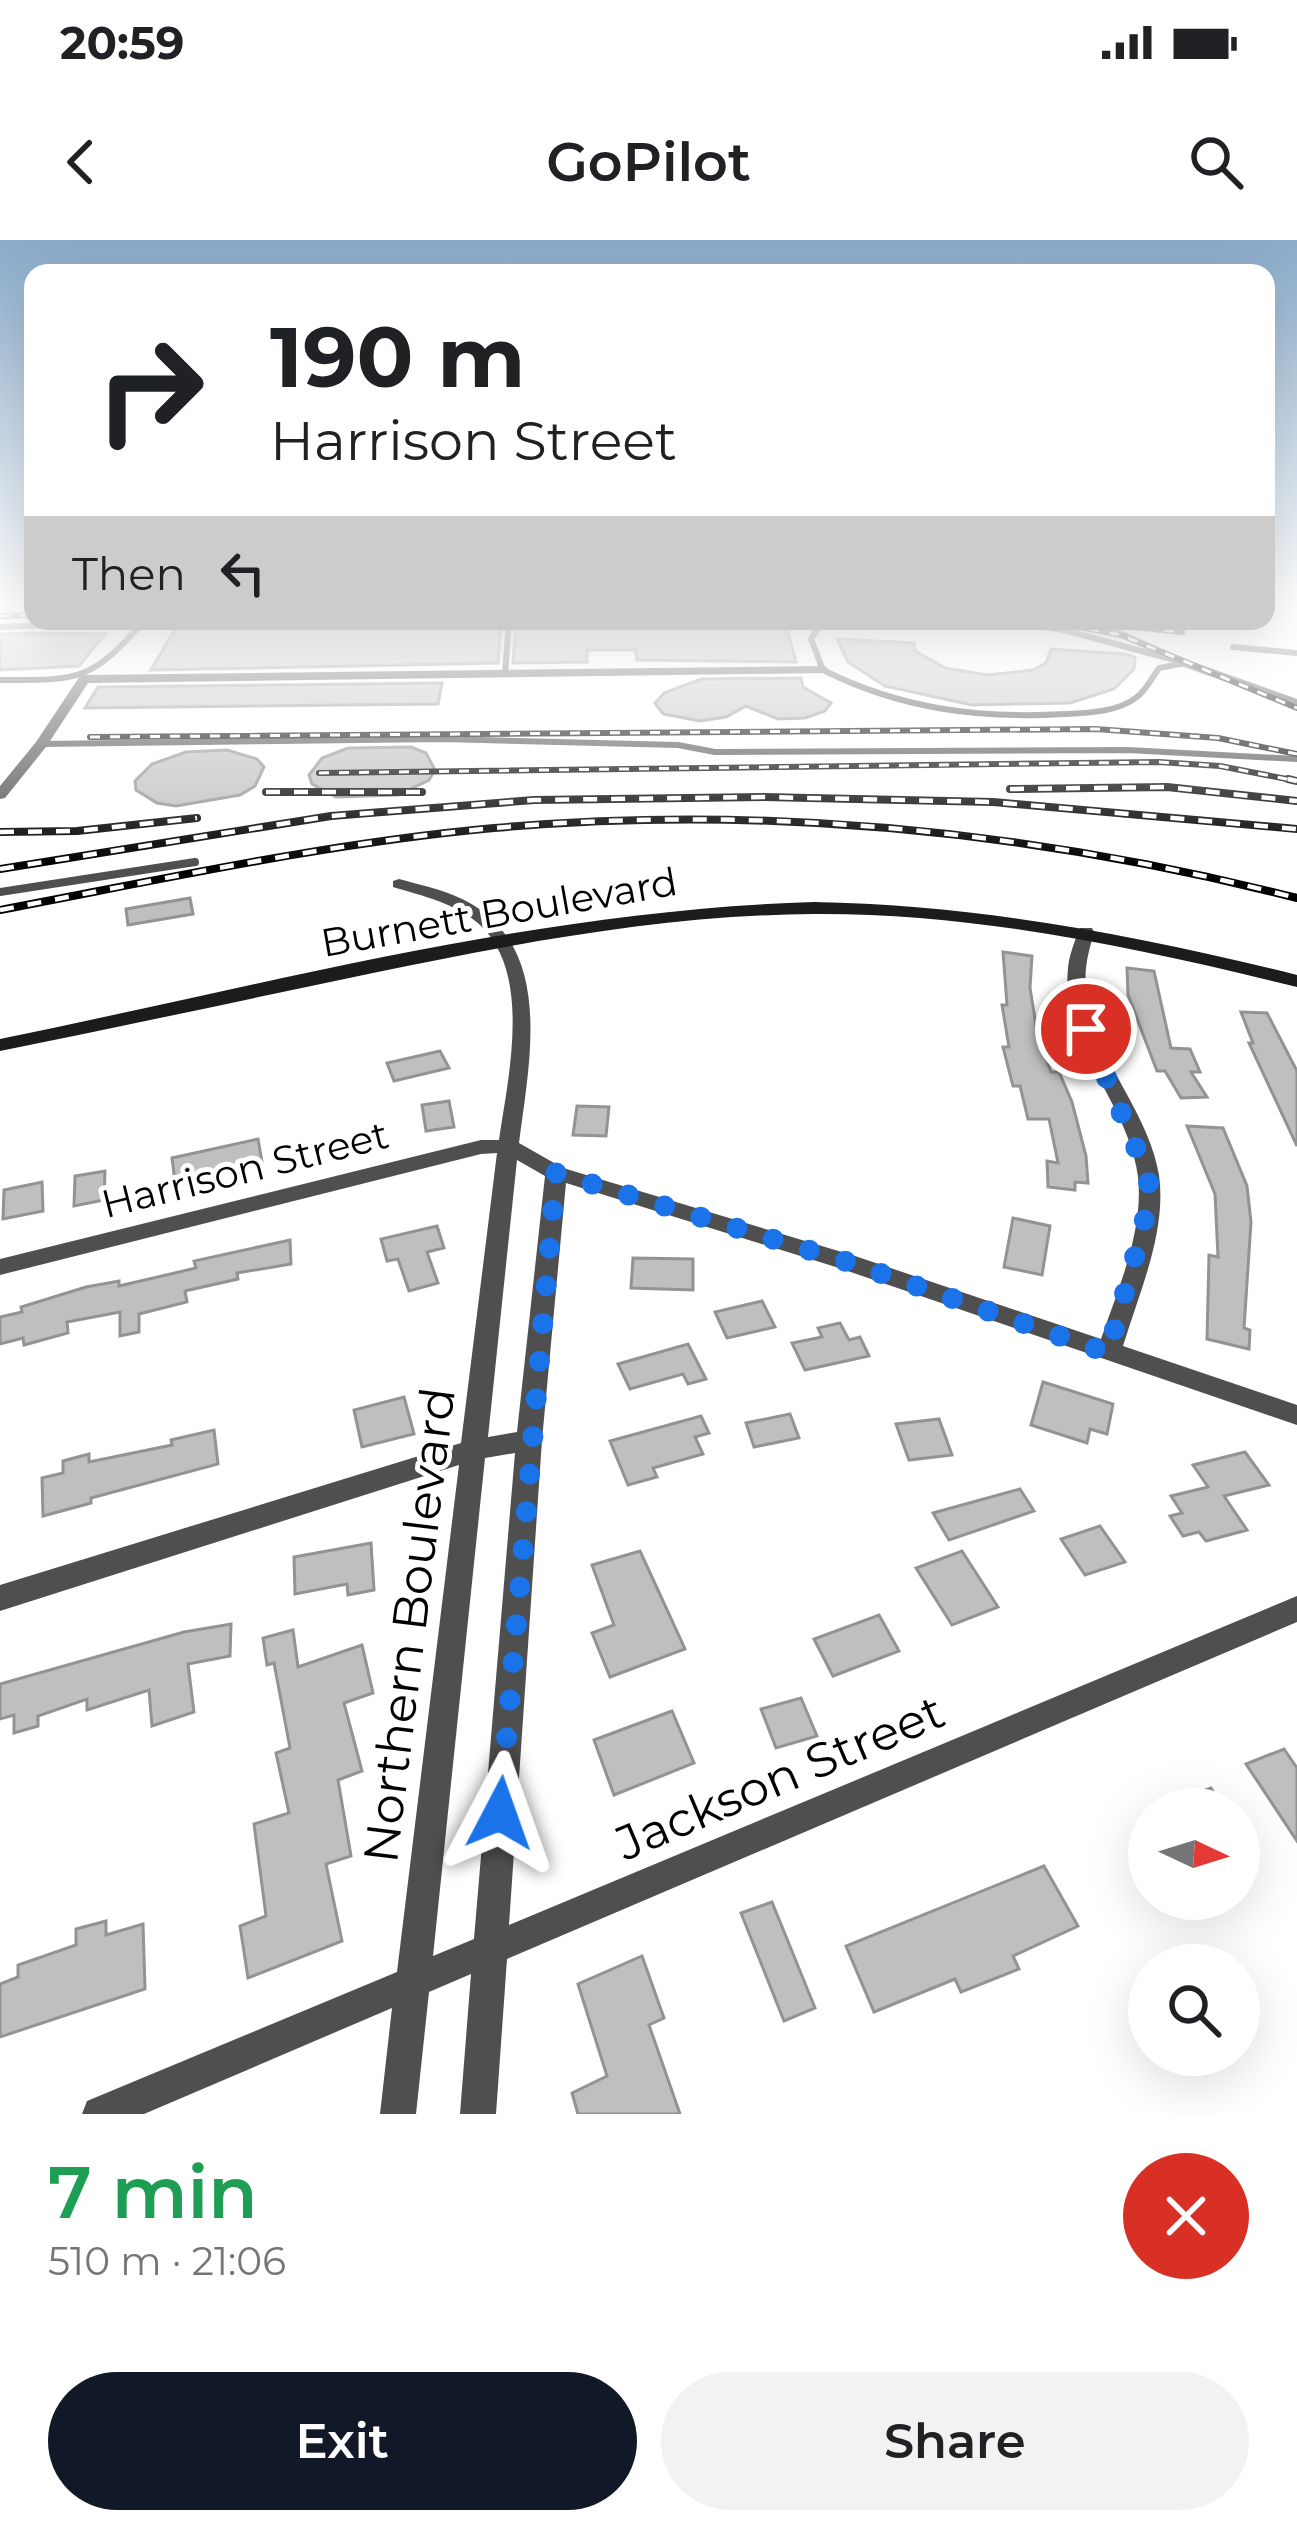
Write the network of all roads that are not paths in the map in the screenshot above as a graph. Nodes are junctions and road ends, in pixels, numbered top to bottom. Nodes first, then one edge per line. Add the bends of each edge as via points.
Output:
1 (77, 691) edge
2 (862, 691) edge
3 (1141, 691) edge
4 (1265, 691) edge
5 (1297, 703) edge
6 (41, 744) junction
7 (1297, 758) edge
8 (0, 795) edge
9 (195, 862) dead end
10 (399, 884) dead end
11 (0, 892) edge
12 (1086, 932) junction
13 (506, 940) junction
14 (1297, 982) edge
15 (0, 1045) edge
16 (508, 1146) junction
17 (556, 1173) junction
18 (0, 1267) edge
19 (1108, 1353) junction
20 (1297, 1414) edge
21 (529, 1440) junction
22 (474, 1450) junction
23 (0, 1598) edge
24 (1297, 1609) edge
25 (489, 1952) junction
26 (412, 1985) junction
27 (100, 2114) edge
28 (398, 2114) edge
29 (478, 2114) edge

1 - 6 street
2 - 3 lane via 919,708 1022,717 1089,712
4 - 5 street
6 - 7 lane via 442,739 715,752 1127,750
6 - 8 street
9 - 11 lane
10 - 13 street via 448,898
12 - 13 main road, Burnett Boulevard via 814,908 671,915
12 - 14 main road, Burnett Boulevard
12 - 19 street via 1075,964 1079,1006 1149,1179
13 - 15 main road, Burnett Boulevard
13 - 16 street, Northern Boulevard via 523,1012
16 - 17 street
16 - 18 street, Harrison Street
16 - 22 street, Northern Boulevard
17 - 19 street
17 - 21 street
19 - 20 street
21 - 22 street
21 - 25 street
22 - 23 street
22 - 26 street, Northern Boulevard
24 - 25 street, Jackson Street
25 - 26 street, Jackson Street
25 - 29 street
26 - 27 street, Jackson Street
26 - 28 street, Northern Boulevard

